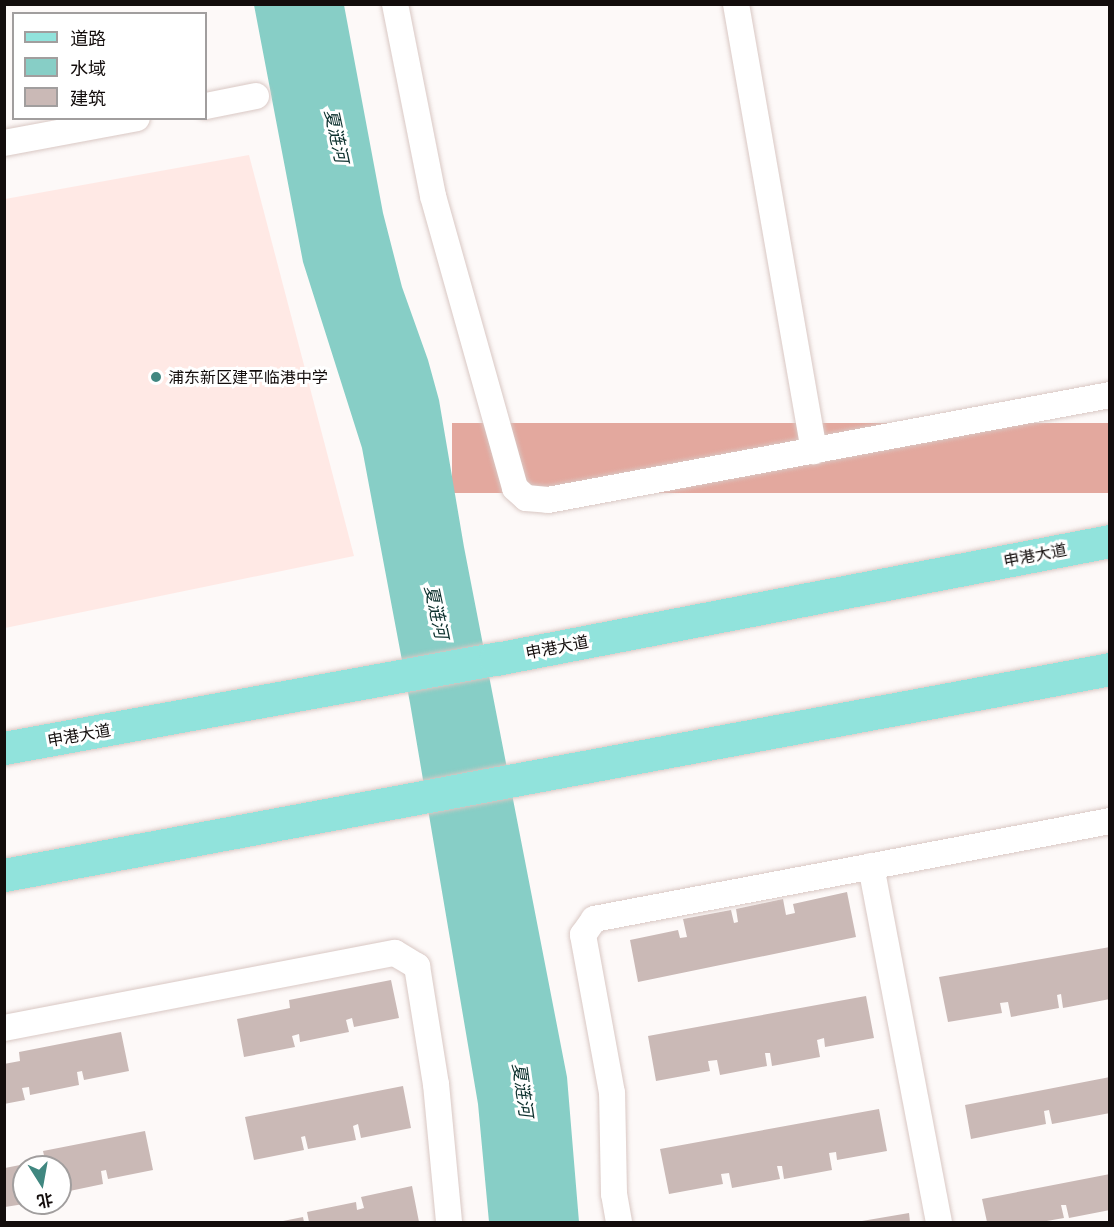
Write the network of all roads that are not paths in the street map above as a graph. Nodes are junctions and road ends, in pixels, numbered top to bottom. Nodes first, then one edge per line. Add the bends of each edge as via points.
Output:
1 (395, 4) edge
2 (736, 4) edge
3 (256, 96) dead end
4 (207, 106) edge
5 (126, 120) edge
6 (4, 143) edge
7 (1110, 395) edge
8 (814, 451) junction
9 (1110, 541) edge
10 (1110, 669) edge
11 (4, 748) edge
12 (1110, 821) edge
13 (871, 866) junction
14 (4, 875) edge
15 (4, 1028) edge
16 (449, 1222) edge
17 (619, 1222) edge
18 (939, 1222) edge

1 - 8 street via 433,196 516,488 526,498 548,500
2 - 8 street
3 - 4 street
5 - 6 street
7 - 8 street
9 - 11 main road, 申港大道 via 496,659
10 - 14 main road
12 - 13 street
13 - 17 street via 594,919 583,935 612,1093 614,1194
13 - 18 street
15 - 16 street via 395,953 417,966 436,1084

